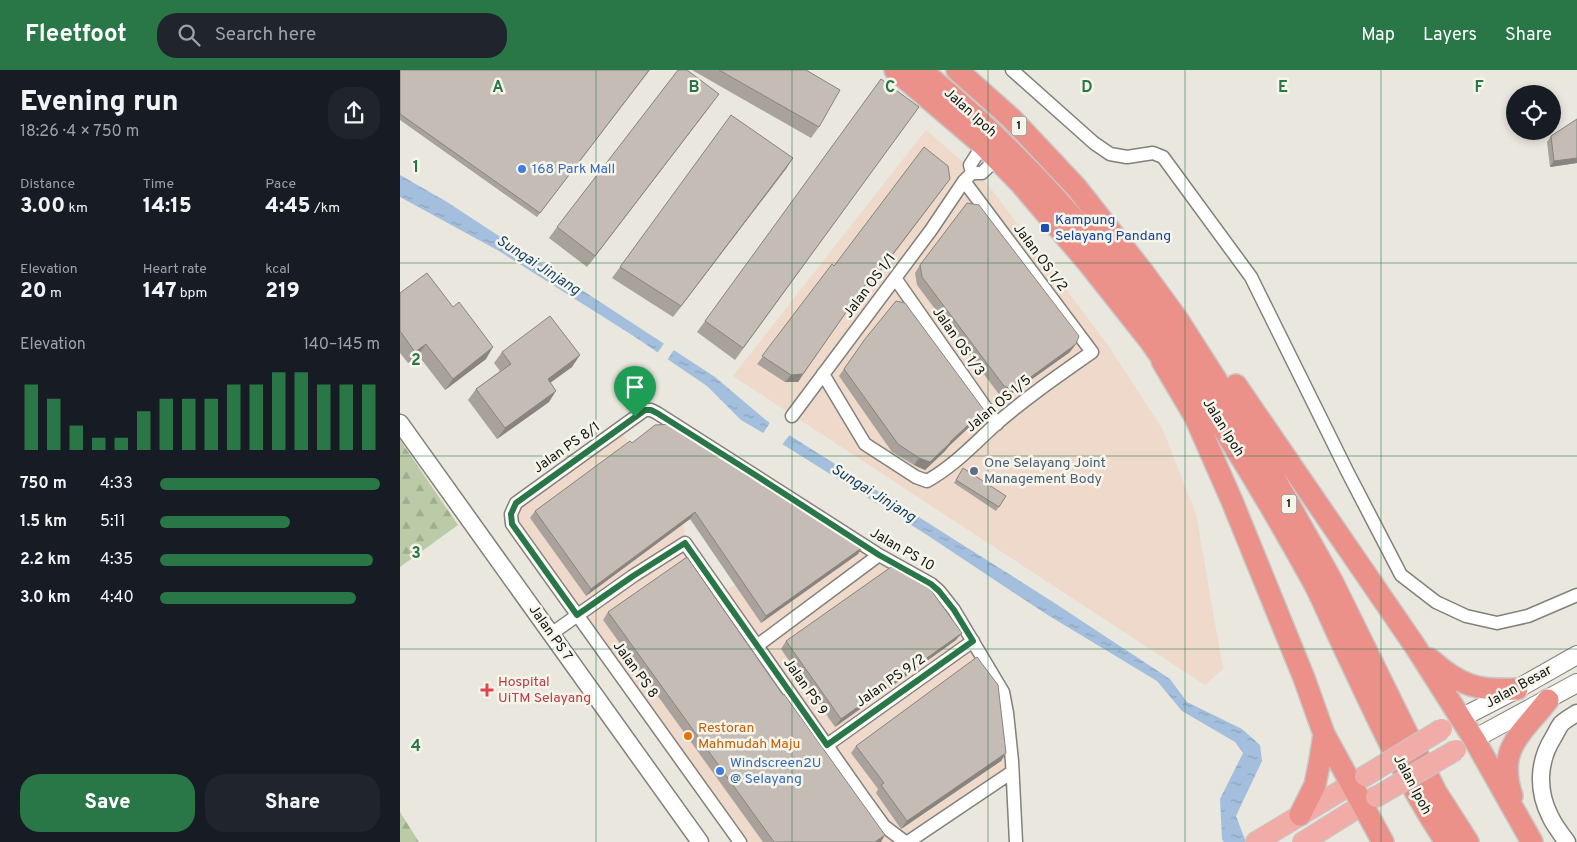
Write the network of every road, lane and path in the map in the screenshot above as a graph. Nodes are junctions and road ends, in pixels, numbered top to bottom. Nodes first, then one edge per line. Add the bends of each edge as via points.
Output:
1 (895, 70) edge
2 (921, 70) edge
3 (957, 70) edge
4 (1012, 70) edge
5 (990, 152) junction
6 (968, 177) junction
7 (1076, 187) junction
8 (895, 278) junction
9 (1150, 341) junction
10 (1092, 352) joint
11 (823, 374) junction
12 (645, 410) joint
13 (792, 416) dead end
14 (400, 423) edge
15 (997, 424) junction
16 (511, 514) joint
17 (879, 555) junction
18 (1577, 595) edge
19 (577, 615) junction
20 (550, 634) junction
21 (973, 641) junction
22 (758, 645) junction
23 (1415, 646) junction
24 (1577, 655) edge
25 (1577, 683) edge
26 (1517, 689) junction
27 (1548, 700) junction
28 (1577, 712) edge
29 (1461, 718) junction
30 (1384, 731) junction
31 (1324, 734) junction
32 (1474, 739) junction
33 (827, 745) junction
34 (1012, 772) junction
35 (1358, 780) junction
36 (1369, 801) junction
37 (1300, 815) junction
38 (1518, 816) junction
39 (1263, 838) edge
40 (700, 842) edge
41 (740, 842) edge
42 (906, 842) edge
43 (1016, 842) edge
44 (1303, 842) edge
45 (1383, 842) edge
46 (1446, 842) edge
47 (1468, 842) edge
48 (1532, 842) edge
49 (1567, 842) edge

1 - 5 highway
2 - 30 highway, Jalan Ipoh / 1 via 971,112 1030,170 1105,254 1160,329 1262,492 1316,587
3 - 7 highway, Jalan Ipoh / 1 via 1011,118
4 - 18 street via 1110,154 1127,157 1153,153 1163,156 1252,277 1401,575 1436,602 1466,616 1497,623 1528,616
5 - 6 street, Jalan OS 1/1 via 970,165
5 - 6 street, Jalan OS 1/1 via 982,173
5 - 9 highway via 1048,215
6 - 8 street, Jalan OS 1/1
6 - 10 street, Jalan OS 1/2
7 - 23 highway via 1145,264 1209,346
7 - 47 highway, Jalan Ipoh / 1 via 1176,317 1240,417 1332,581 1436,792
8 - 11 street, Jalan OS 1/1
8 - 15 street, Jalan OS 1/3
9 - 30 highway via 1195,407 1285,555
9 - 31 highway via 1195,417 1217,466
10 - 15 street, Jalan OS 1/5
11 - 13 street, Jalan OS 1/1
11 - 15 street, Jalan OS 1/5 via 865,444 927,481 954,463
12 - 16 street, Jalan PS 8/1 via 516,503
12 - 17 street, Jalan PS 10 via 651,410 674,424
14 - 20 street, Jalan PS 7
16 - 19 street, Jalan PS 8 via 512,524
17 - 21 street, Jalan PS 10 via 939,591
17 - 22 street
19 - 20 street
19 - 22 street, Jalan PS 9 via 685,543
19 - 41 street, Jalan PS 8
20 - 40 street, Jalan PS 7
21 - 33 street, Jalan PS 9/2
21 - 34 street, Jalan PS 10 via 1003,692
22 - 33 street, Jalan PS 9
23 - 26 highway via 1460,682 1495,690
23 - 29 highway
24 - 26 main road, Jalan Besar
25 - 27 main road, Jalan Besar
26 - 29 main road, Jalan Besar
27 - 32 main road, Jalan Besar
27 - 38 highway via 1520,732 1510,752 1507,774
28 - 49 street via 1561,724 1551,741 1543,759 1541,776 1541,792 1550,818
29 - 32 highway
29 - 35 main road, bridge
30 - 46 highway, Jalan Ipoh / 1 via 1422,806
31 - 35 highway
31 - 37 highway via 1315,785
32 - 36 main road, bridge
32 - 38 highway
33 - 42 street, Jalan PS 9 via 884,826
34 - 42 street
34 - 43 street, Jalan PS 10
35 - 36 highway
35 - 37 main road
36 - 44 main road
36 - 45 highway
37 - 39 main road
38 - 48 highway

